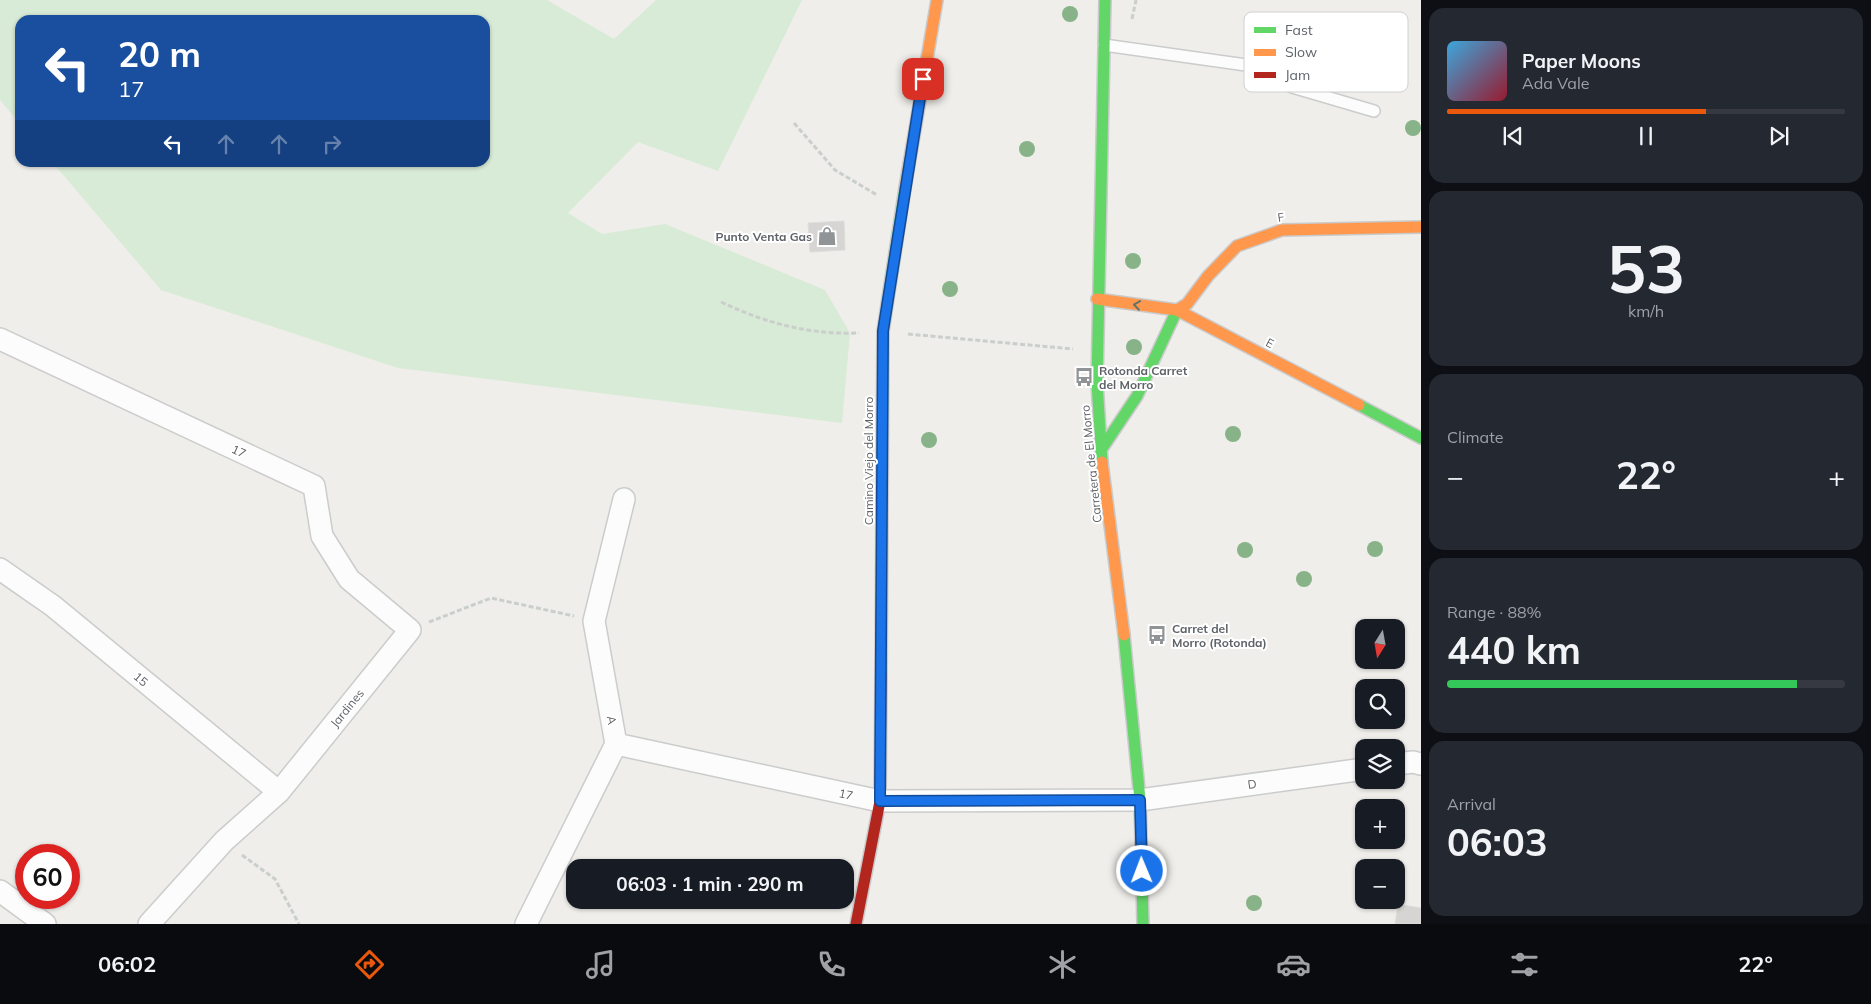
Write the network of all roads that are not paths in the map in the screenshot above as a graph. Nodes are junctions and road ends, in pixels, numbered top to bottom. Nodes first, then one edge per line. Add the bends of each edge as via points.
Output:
1 (937, 0) edge
2 (1106, 0) edge
3 (1104, 45) junction
4 (1244, 65) edge
5 (1309, 92) edge
6 (1374, 111) dead end
7 (1421, 227) edge
8 (1097, 299) junction
9 (1177, 310) junction
10 (0, 339) edge
11 (1421, 438) edge
12 (1101, 450) junction
13 (624, 499) dead end
14 (0, 569) edge
15 (410, 630) joint
16 (616, 744) junction
17 (1405, 763) edge
18 (1421, 764) edge
19 (1355, 770) edge
20 (279, 792) junction
21 (1140, 800) junction
22 (880, 801) junction
23 (0, 890) edge
24 (45, 924) edge
25 (149, 924) edge
26 (526, 924) edge
27 (856, 924) edge
28 (1143, 924) edge

1 - 22 street, Camino Viejo del Morro via 883,331
2 - 3 street, Carretera de El Morro
3 - 4 lane
3 - 8 street, Carretera de El Morro
5 - 6 lane
7 - 9 street, F via 1282,230 1237,246 1187,304
9 -> 8 street, E
8 - 12 street, Carretera de El Morro
9 - 11 street, E
9 - 12 street via 1137,396
10 - 15 street, 17 via 314,486 322,536 349,579
12 - 21 street, Carretera de El Morro
13 - 16 street, A via 594,621
14 - 20 street, 15 via 53,606
15 - 20 street, Jardines
16 - 22 street, 17
16 - 26 street
17 - 18 street
19 - 21 street, D
20 - 25 street, Jardines via 224,842
21 - 22 street, 17
21 - 28 street, Carretera de El Morro
22 - 27 street, Camino Viejo del Morro
23 - 24 street

